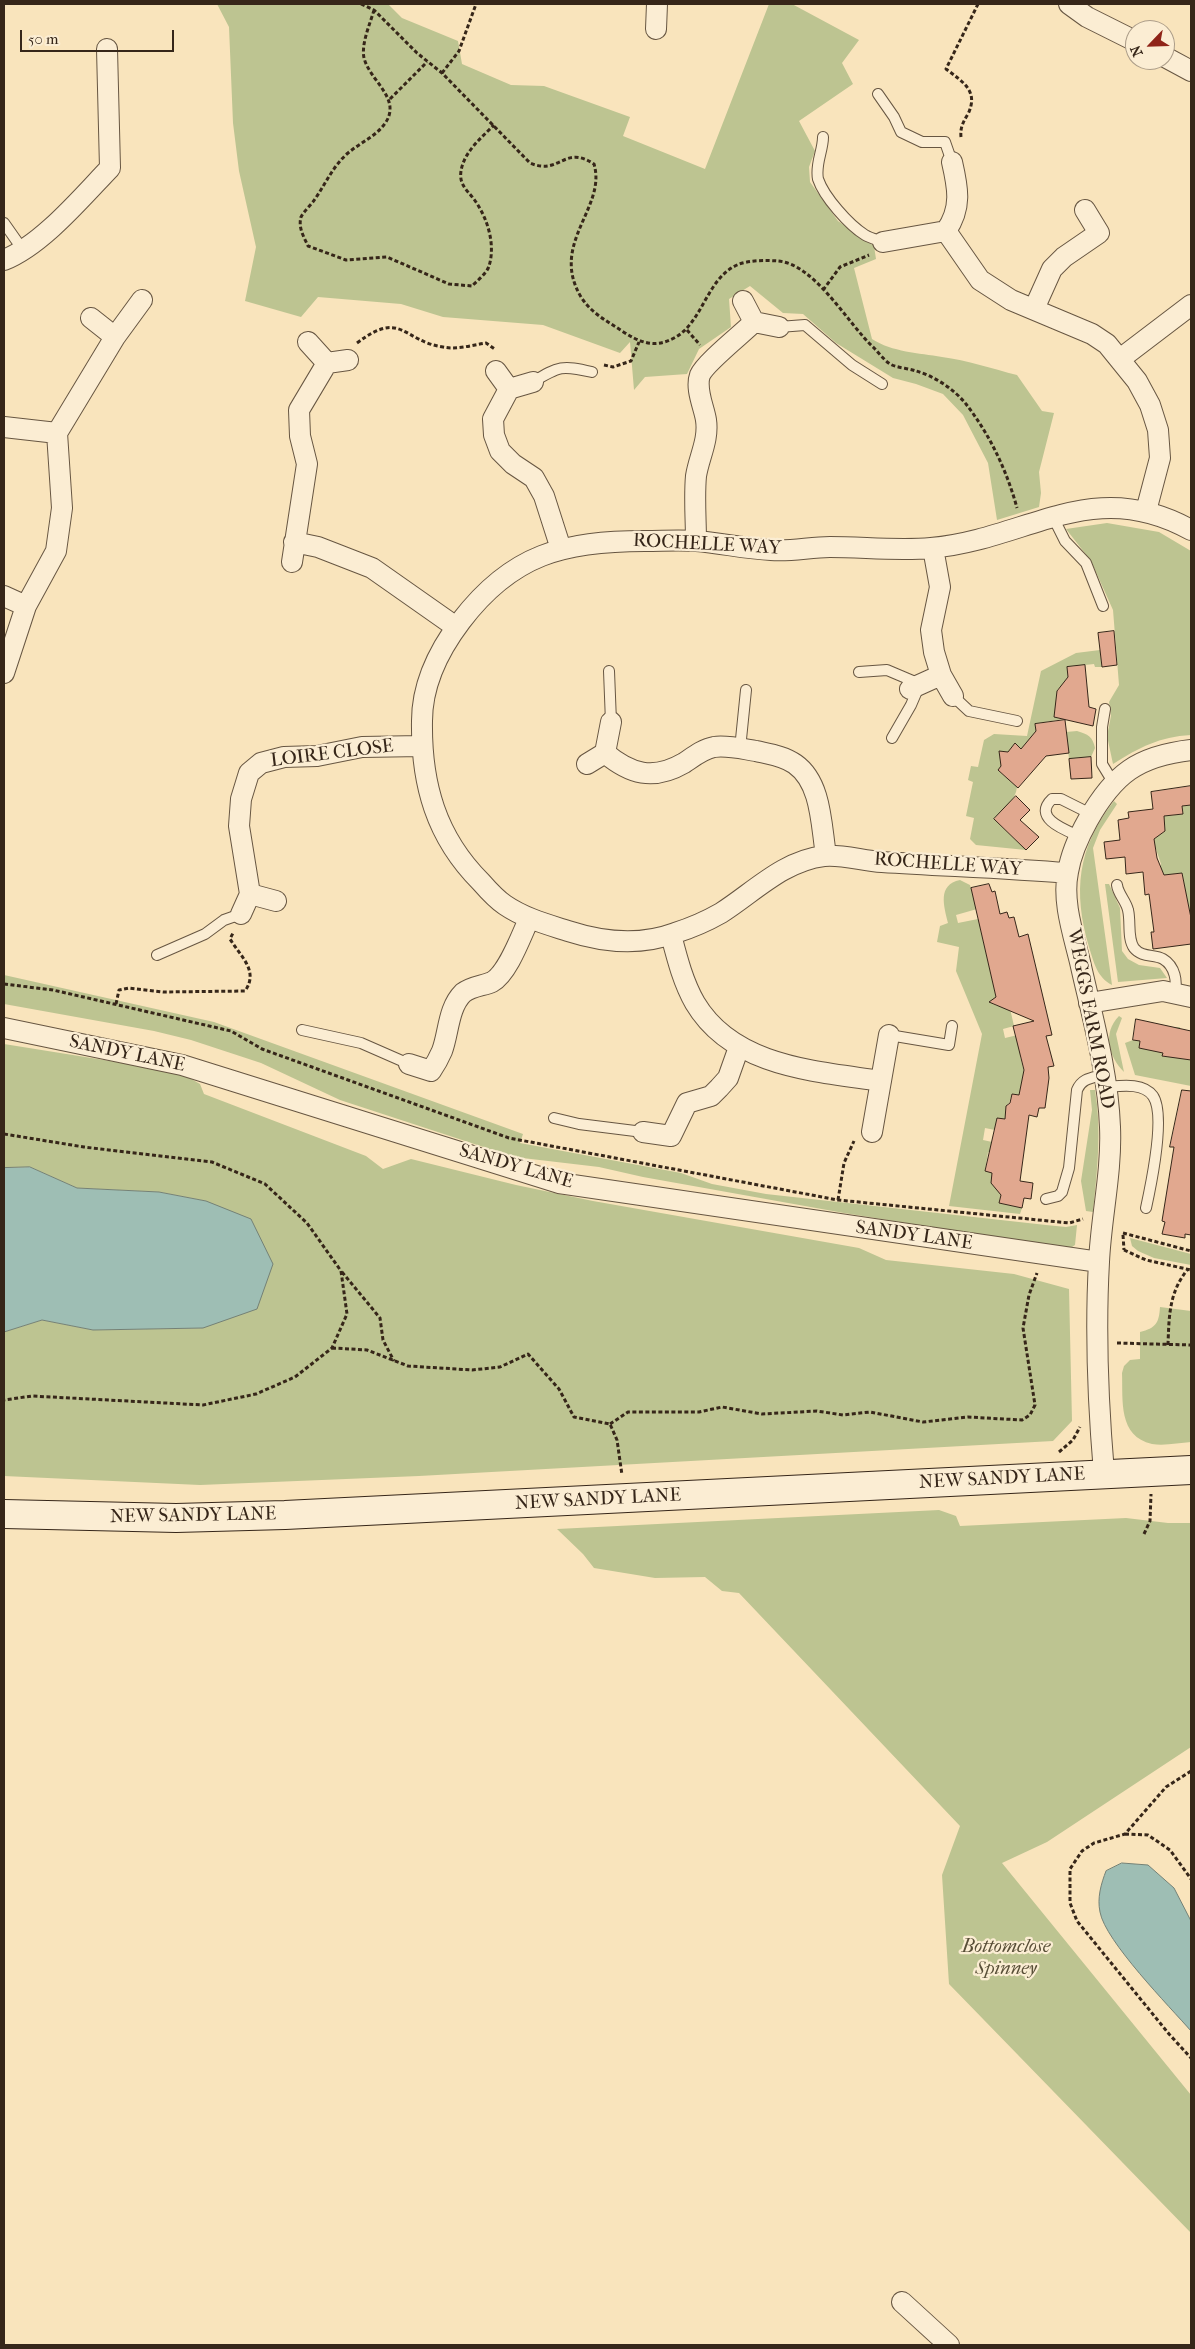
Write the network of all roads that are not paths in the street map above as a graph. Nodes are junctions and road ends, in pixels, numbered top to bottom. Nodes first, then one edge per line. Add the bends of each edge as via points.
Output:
1 (657, 4) edge
2 (1069, 4) edge
3 (656, 30) dead end
4 (1125, 37) edge
5 (107, 49) dead end
6 (1175, 62) edge
7 (1191, 71) edge
8 (878, 94) dead end
9 (823, 137) dead end
10 (952, 162) joint
11 (1085, 210) dead end
12 (4, 223) edge
13 (946, 231) junction
14 (883, 242) joint
15 (23, 250) junction
16 (4, 260) edge
17 (142, 300) dead end
18 (743, 301) dead end
19 (1191, 305) edge
20 (1034, 309) junction
21 (91, 318) dead end
22 (754, 322) junction
23 (779, 327) joint
24 (115, 337) junction
25 (308, 342) dead end
26 (1120, 359) junction
27 (348, 360) dead end
28 (327, 363) junction
29 (496, 371) dead end
30 (592, 372) dead end
31 (533, 382) joint
32 (882, 384) dead end
33 (509, 389) junction
34 (4, 427) edge
35 (57, 434) junction
36 (1146, 511) junction
37 (1053, 517) junction
38 (1191, 530) edge
39 (696, 541) junction
40 (294, 542) junction
41 (933, 548) junction
42 (561, 549) junction
43 (292, 562) dead end
44 (4, 596) edge
45 (26, 606) junction
46 (1103, 606) dead end
47 (456, 627) junction
48 (608, 671) dead end
49 (859, 672) dead end
50 (4, 673) edge
51 (941, 675) junction
52 (915, 686) junction
53 (746, 690) dead end
54 (953, 696) joint
55 (1105, 709) dead end
56 (1017, 720) dead end
57 (611, 722) joint
58 (892, 738) dead end
59 (421, 746) junction
60 (740, 749) junction
61 (1191, 750) edge
62 (605, 752) junction
63 (587, 764) dead end
64 (1113, 782) junction
65 (1091, 814) junction
66 (1079, 836) junction
67 (826, 855) junction
68 (1067, 873) junction
69 (1117, 885) dead end
70 (250, 894) junction
71 (276, 901) dead end
72 (241, 914) joint
73 (529, 919) junction
74 (671, 935) junction
75 (157, 955) dead end
76 (1183, 995) edge
77 (1089, 1003) junction
78 (952, 1026) dead end
79 (4, 1028) edge
80 (302, 1030) dead end
81 (889, 1034) joint
82 (739, 1047) junction
83 (409, 1064) joint
84 (881, 1081) junction
85 (1104, 1081) junction
86 (554, 1118) dead end
87 (643, 1132) joint
88 (872, 1132) road end
89 (1046, 1199) dead end
90 (1146, 1208) dead end
91 (1099, 1262) junction
92 (1191, 1470) edge
93 (1104, 1474) junction
94 (4, 1514) edge
95 (902, 2302) dead end
96 (950, 2345) edge

1 - 3 street
2 - 4 street
5 - 15 street via 110,168 61,220
6 - 7 street
8 - 10 lane via 901,132 922,142 945,142
9 - 14 lane via 818,178 824,190 843,216 866,236
10 - 13 street via 957,184 955,218
11 - 20 street via 1099,233 1052,269
12 - 15 lane
13 - 14 street
13 - 20 street via 980,280 1011,300
15 - 16 street
17 - 24 street
18 - 22 street
19 - 26 street
20 - 26 street via 1092,334 1107,344
21 - 24 street
22 - 23 street
22 - 39 street via 712,359 700,375 700,395 706,422 705,446 696,476
23 - 32 lane via 805,325 852,365
24 - 35 street
25 - 28 street
26 - 36 street via 1150,405 1158,430 1160,458
27 - 28 street
28 - 40 street via 299,410 300,436 307,464
29 - 33 street
30 - 31 lane via 566,366
31 - 33 street
33 - 42 street via 493,419 494,435 500,451 534,478 544,496
34 - 35 street
35 - 45 street via 62,508 56,551
36 - 37 street, ROCHELLE WAY via 1100,507
36 - 38 street, ROCHELLE WAY
37 - 41 street, ROCHELLE WAY via 989,538
37 - 46 lane via 1066,541 1086,563
39 - 41 street, ROCHELLE WAY via 774,551 825,547
39 - 42 street, ROCHELLE WAY via 600,543
40 - 43 street
40 - 47 street via 318,547 372,568
41 - 51 street via 940,587 931,630
42 - 47 street, ROCHELLE WAY via 536,557 493,584
44 - 45 street
45 - 50 street
47 - 59 street, ROCHELLE WAY via 427,683 422,709
48 - 57 lane
49 - 52 lane via 887,670
51 - 52 street
51 - 54 street
52 - 58 lane via 911,706
53 - 60 lane
54 - 56 lane via 968,710
55 - 64 lane via 1102,764
57 - 62 street
59 - 70 street, LOIRE CLOSE via 362,747 317,756 284,757 261,763 249,773 241,799 239,826
59 - 73 street, ROCHELLE WAY via 426,784 437,818 453,850 503,904
60 - 62 street via 713,747 671,769 651,775 621,767
60 - 67 street via 777,755 795,764 806,775 815,791
61 - 64 street, WEGGS FARM ROAD via 1165,753 1132,768
62 - 63 street
64 - 65 street, WEGGS FARM ROAD
65 - 66 street, WEGGS FARM ROAD
65 - 66 lane via 1061,799 1052,799 1048,803 1045,809 1047,817
66 - 68 street, WEGGS FARM ROAD
67 - 68 street, ROCHELLE WAY via 878,862
67 - 74 street, ROCHELLE WAY via 784,870 721,913
68 - 77 street, WEGGS FARM ROAD via 1068,908
69 - 76 lane via 1128,910 1134,948 1163,959
70 - 71 street
70 - 72 street
72 - 75 lane
73 - 74 street, ROCHELLE WAY via 612,942
73 - 83 street via 502,974 492,982 463,994 449,1019 442,1052 431,1072
74 - 82 street via 682,976 695,1003 723,1037
76 - 77 street via 1163,991
77 - 85 street, WEGGS FARM ROAD
78 - 81 lane via 949,1045
79 - 91 street, SANDY LANE via 182,1064 559,1182
80 - 83 lane via 361,1043
81 - 84 street
82 - 84 street via 792,1067
82 - 87 street via 728,1078 711,1096 687,1103 671,1136
84 - 88 street
85 - 89 lane via 1086,1079 1080,1083 1065,1184 1058,1196
85 - 90 lane via 1143,1088 1154,1096 1157,1138
85 - 91 street, WEGGS FARM ROAD via 1110,1127
86 - 87 lane
91 - 93 street, WEGGS FARM ROAD via 1097,1341
92 - 93 street, NEW SANDY LANE
93 - 94 street, NEW SANDY LANE via 285,1515 176,1518
95 - 96 street

